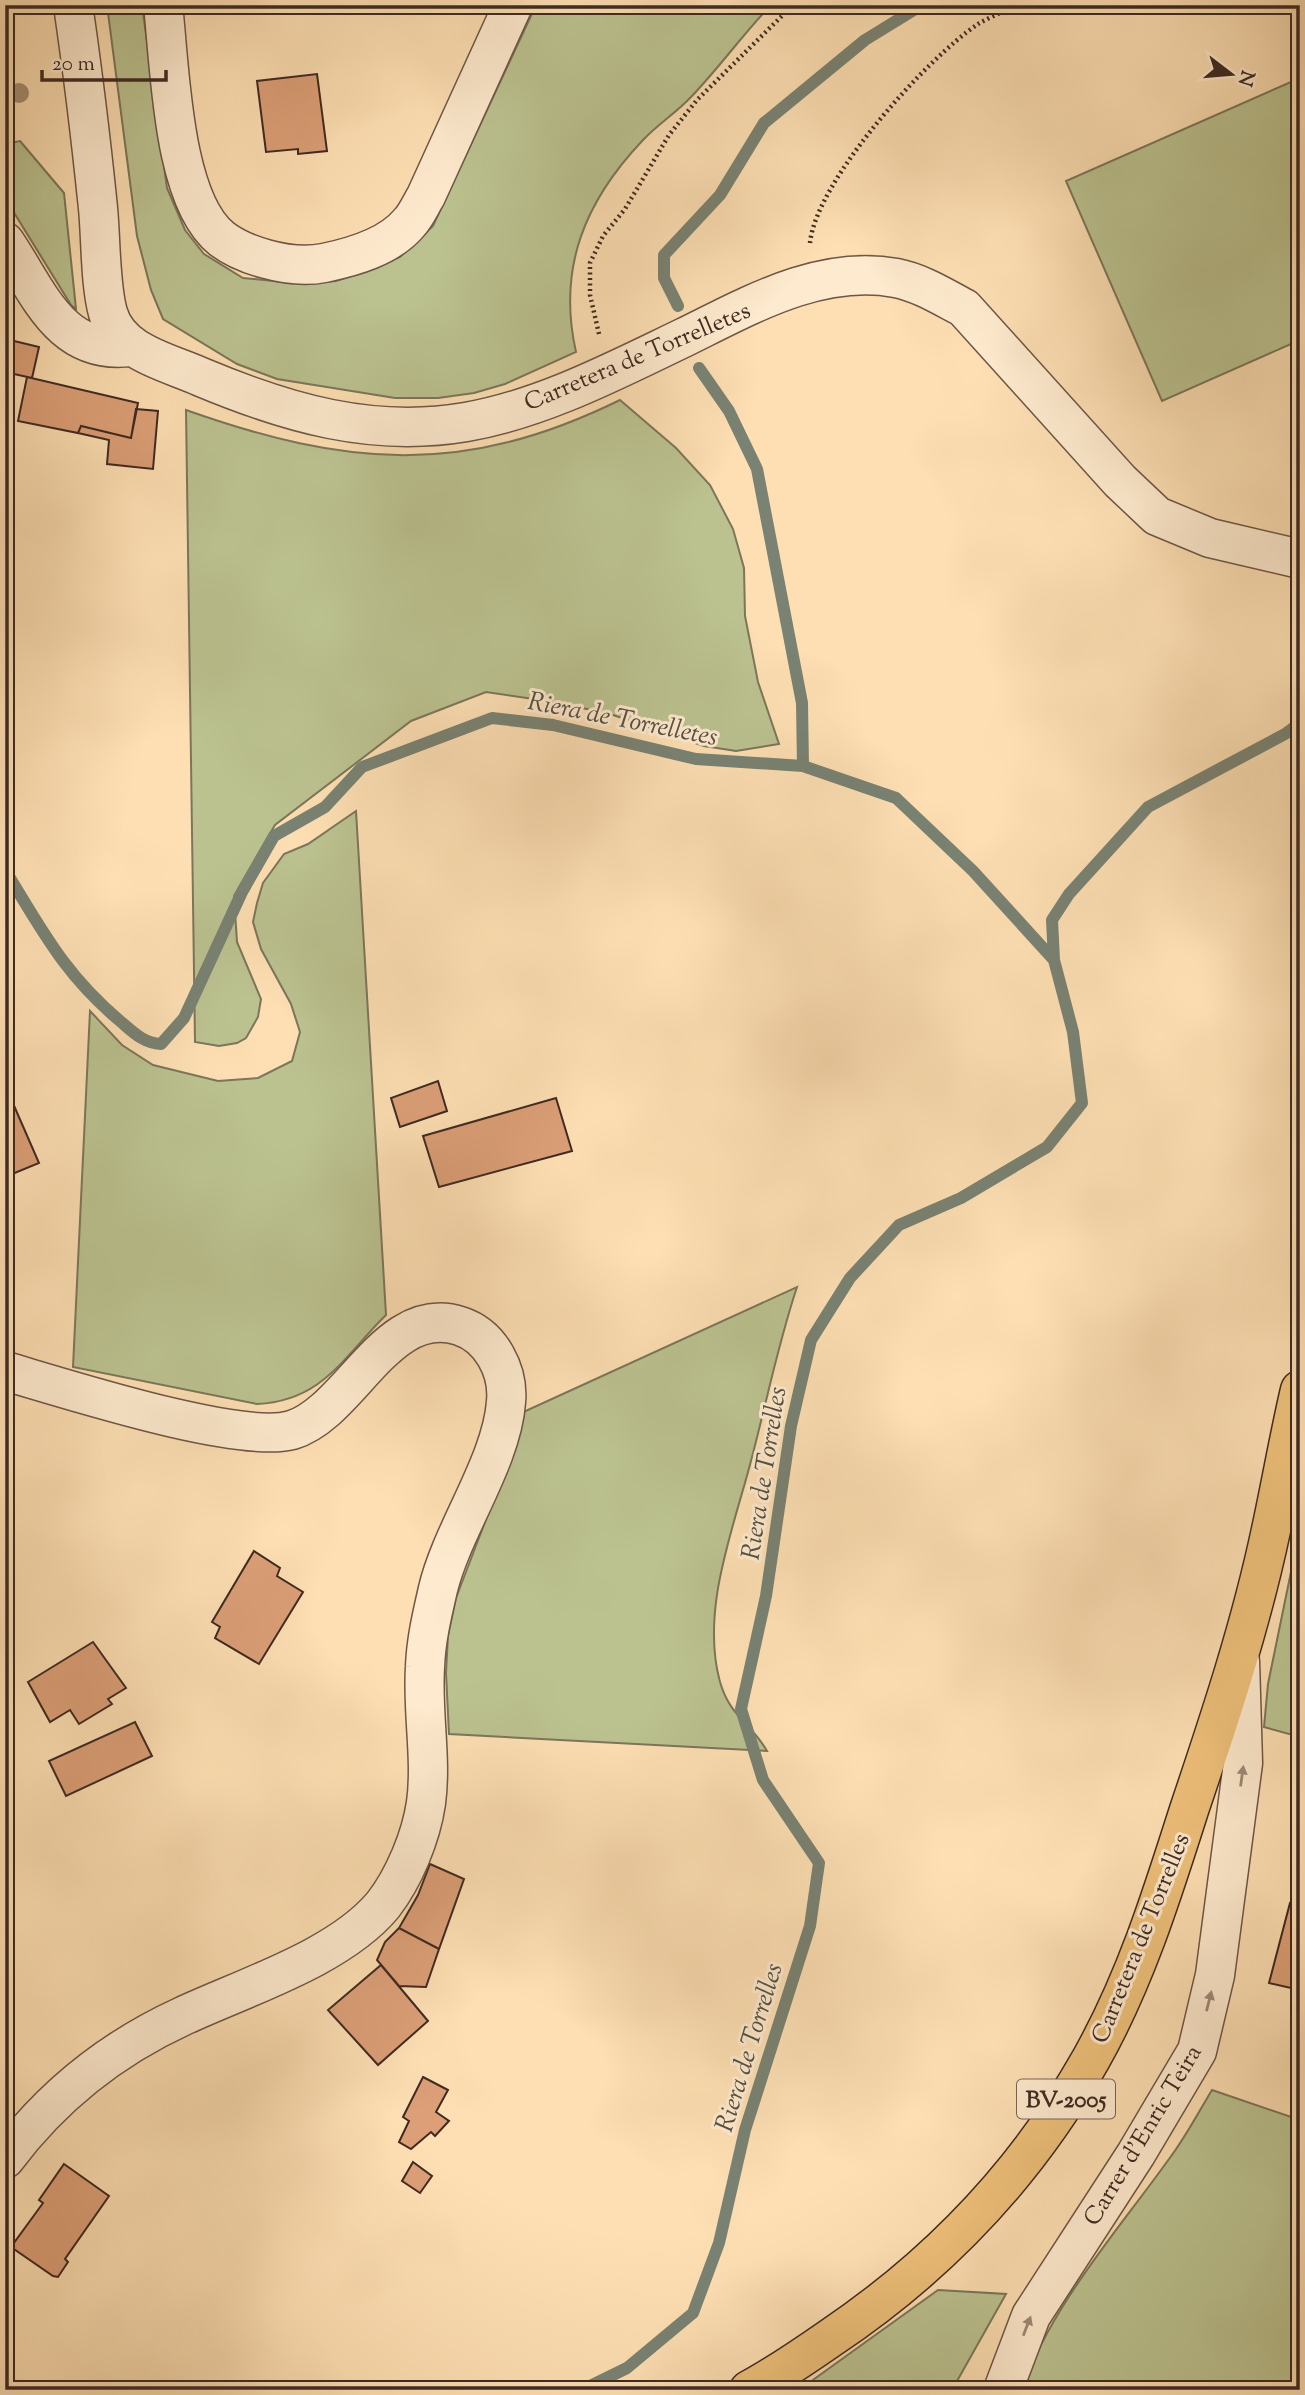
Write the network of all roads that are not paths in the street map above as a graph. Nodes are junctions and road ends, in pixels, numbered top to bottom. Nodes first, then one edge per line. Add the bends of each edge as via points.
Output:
1 (73, 5) edge
2 (163, 5) edge
3 (513, 5) edge
4 (5, 242) edge
5 (130, 347) junction
6 (1300, 559) edge
7 (5, 1371) edge
8 (1300, 1390) edge
9 (1240, 1654) junction
10 (5, 2159) edge
11 (749, 2390) edge
12 (1003, 2390) edge

1 - 5 street via 108,314
2 - 3 street via 177,131 188,186 203,217 221,239 252,255 311,266 373,249 409,224
4 - 5 street via 64,330 90,346
5 - 6 street, Carretera de Torrelletes via 264,403 310,417 410,429 468,422 520,408 806,283 853,276 896,278 964,308 1157,516 1210,538
7 - 10 street via 220,1427 262,1433 290,1431 328,1407 387,1347 409,1331 433,1322 461,1326 483,1340 502,1371 506,1404 498,1437 447,1560 429,1626 426,1803 400,1880 382,1906 334,1947 126,2046 36,2118
8 - 9 main road, Carretera de Torrelles / BV-2005
9 - 11 main road, Carretera de Torrelles / BV-2005 via 1159,1902 1121,1999 1070,2094 994,2200 957,2238 870,2312
12 -> 9 street, Carrer d'Enric Teira via 1031,2316 1197,2051 1215,1975 1243,1763

